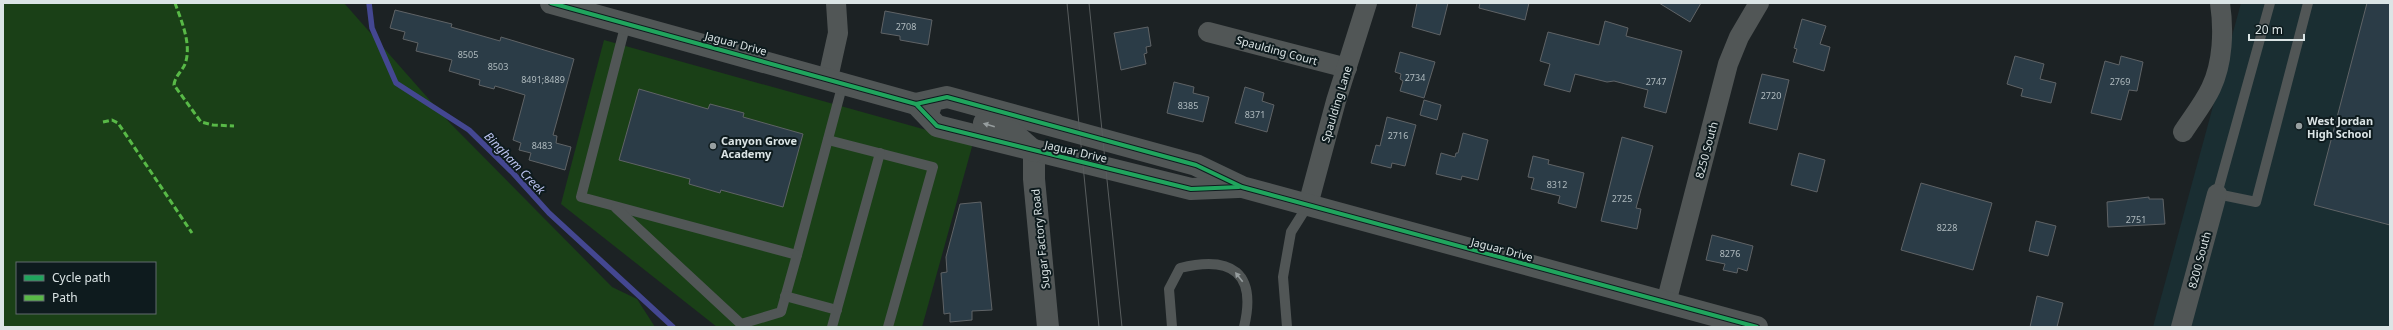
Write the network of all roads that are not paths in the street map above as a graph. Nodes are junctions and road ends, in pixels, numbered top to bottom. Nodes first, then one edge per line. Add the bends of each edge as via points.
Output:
1 (551, 3) edge
2 (836, 3) edge
3 (1367, 3) edge
4 (1759, 3) edge
5 (2220, 3) edge
6 (2270, 3) edge
7 (2308, 3) edge
8 (626, 23) junction
9 (1208, 32) dead end
10 (1346, 68) junction
11 (836, 81) junction
12 (916, 104) junction
13 (2183, 132) dead end
14 (828, 140) junction
15 (1034, 151) junction
16 (880, 153) junction
17 (1242, 187) junction
18 (2217, 194) junction
19 (1308, 205) junction
20 (614, 206) junction
21 (797, 254) junction
22 (785, 296) junction
23 (1666, 303) junction
24 (837, 310) junction
25 (832, 327) edge
26 (888, 327) edge
27 (1048, 327) edge
28 (1172, 327) edge
29 (1244, 327) edge
30 (1287, 327) edge
31 (1757, 327) edge
32 (2181, 327) edge

1 - 8 main road, Jaguar Drive
2 - 11 street
3 - 10 street, Spaulding Lane
4 - 23 street, 8250 South via 1739,37 1728,64
5 - 13 street via 2221,50 2212,87
6 - 18 lane
7 - 18 lane via 2256,202
8 - 11 main road, Jaguar Drive
8 - 20 lane via 581,197
9 - 10 street, Spaulding Court
10 - 19 street, Spaulding Lane
11 - 12 main road, Jaguar Drive
11 - 14 lane
12 - 15 main road via 1011,131
12 - 17 main road, Jaguar Drive via 947,97 1196,165
14 - 16 lane
14 - 21 lane
15 - 17 main road, Jaguar Drive via 1191,189
15 - 27 main road, Sugar Factory Road via 1034,179
16 - 24 lane
16 - 26 lane via 933,167
17 - 19 main road, Jaguar Drive
18 - 32 street, 8200 South
19 - 23 main road, Jaguar Drive
19 - 30 lane via 1291,232 1283,277
20 - 21 lane
20 - 22 lane via 741,324 781,312
21 - 22 lane
22 - 24 lane
23 - 31 main road, Jaguar Drive
24 - 25 lane
29 -> 28 lane via 1248,308 1248,289 1244,283 1237,273 1221,264 1200,263 1180,268 1169,289

